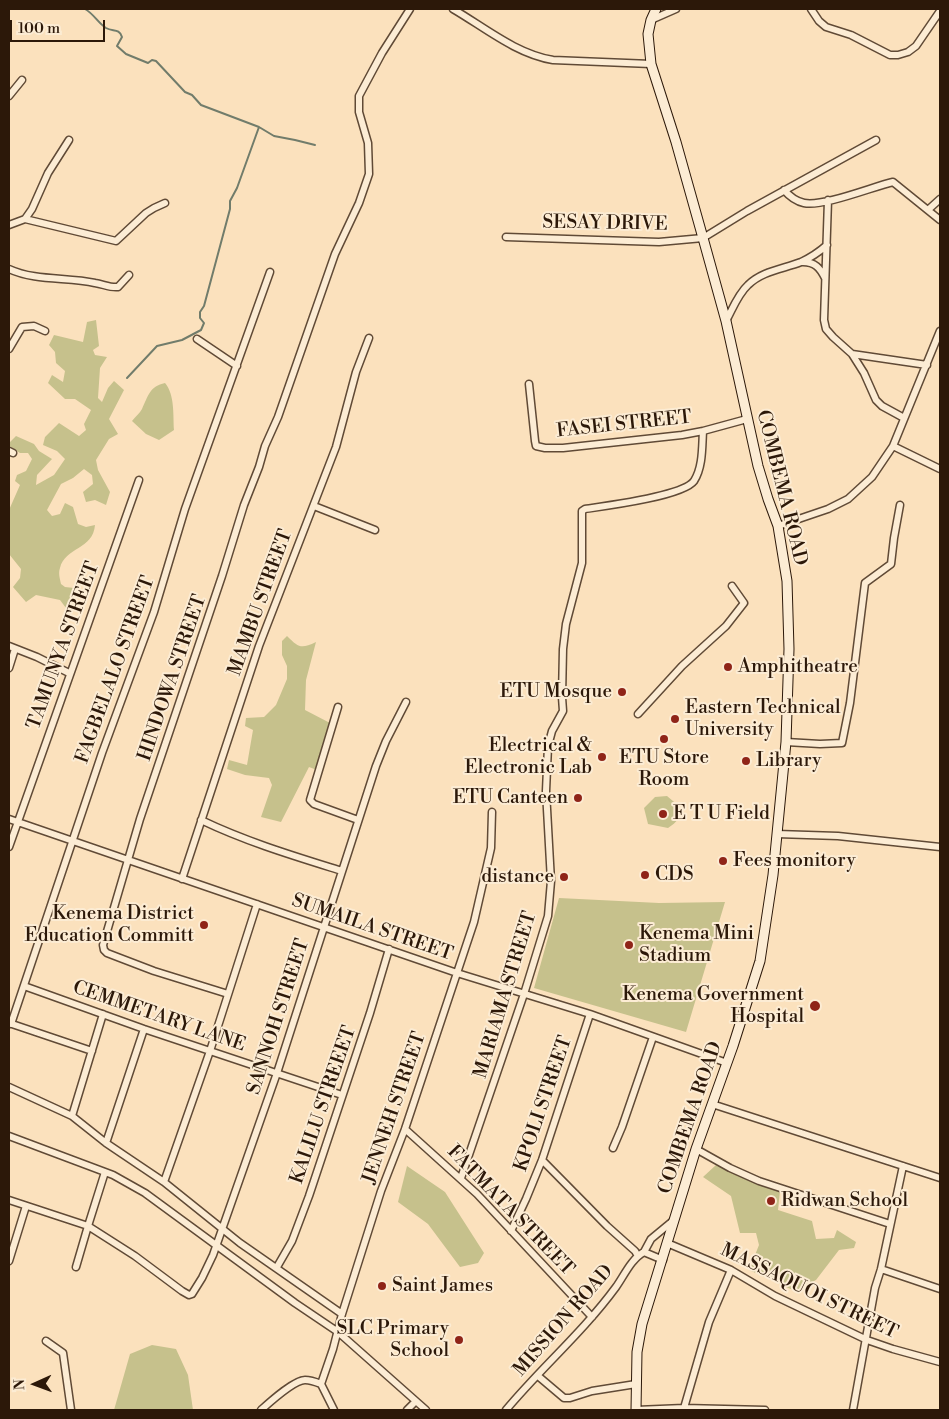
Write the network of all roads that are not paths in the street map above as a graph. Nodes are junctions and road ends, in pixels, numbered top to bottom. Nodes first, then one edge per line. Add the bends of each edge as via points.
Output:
1 (410, 9) edge
2 (453, 9) edge
3 (656, 9) edge
4 (676, 9) edge
5 (811, 9) edge
6 (940, 12) edge
7 (651, 20) junction
8 (651, 64) junction
9 (22, 80) dead end
10 (9, 96) edge
11 (68, 140) dead end
12 (876, 140) dead end
13 (784, 190) junction
14 (940, 199) edge
15 (828, 200) junction
16 (166, 203) dead end
17 (929, 209) junction
18 (26, 219) junction
19 (940, 220) edge
20 (9, 225) edge
21 (506, 237) dead end
22 (703, 238) junction
23 (827, 245) junction
24 (801, 262) junction
25 (9, 270) edge
26 (270, 272) dead end
27 (128, 275) dead end
28 (825, 279) junction
29 (726, 321) junction
30 (45, 330) dead end
31 (940, 331) edge
32 (369, 338) dead end
33 (197, 339) dead end
34 (9, 349) edge
35 (852, 354) junction
36 (926, 365) junction
37 (237, 366) junction
38 (529, 384) dead end
39 (904, 418) junction
40 (747, 419) junction
41 (703, 432) junction
42 (893, 446) junction
43 (940, 469) edge
44 (139, 480) dead end
45 (900, 505) dead end
46 (314, 506) junction
47 (778, 526) junction
48 (375, 530) dead end
49 (732, 586) dead end
50 (12, 648) edge
51 (9, 668) edge
52 (69, 673) junction
53 (406, 702) dead end
54 (338, 707) dead end
55 (638, 714) dead end
56 (786, 742) junction
57 (492, 812) dead end
58 (9, 819) edge
59 (201, 820) junction
60 (358, 820) junction
61 (17, 822) junction
62 (777, 834) junction
63 (72, 840) junction
64 (9, 847) edge
65 (940, 848) edge
66 (129, 859) junction
67 (342, 871) junction
68 (182, 879) junction
69 (257, 904) junction
70 (324, 928) junction
71 (389, 949) junction
72 (457, 973) junction
73 (24, 986) junction
74 (228, 994) junction
75 (524, 994) junction
76 (103, 1014) junction
77 (590, 1014) junction
78 (10, 1024) edge
79 (144, 1029) junction
80 (653, 1037) junction
81 (92, 1051) junction
82 (210, 1051) junction
83 (727, 1063) junction
84 (277, 1073) junction
85 (9, 1087) edge
86 (342, 1095) junction
87 (712, 1104) junction
88 (72, 1116) junction
89 (405, 1129) junction
90 (9, 1136) edge
91 (106, 1143) junction
92 (613, 1148) dead end
93 (696, 1149) junction
94 (542, 1160) junction
95 (903, 1166) junction
96 (105, 1172) junction
97 (461, 1178) junction
98 (940, 1178) edge
99 (164, 1182) junction
100 (9, 1200) edge
101 (26, 1206) junction
102 (674, 1220) junction
103 (890, 1224) junction
104 (88, 1226) junction
105 (221, 1228) junction
106 (511, 1231) junction
107 (668, 1243) junction
108 (216, 1244) junction
109 (641, 1254) junction
110 (662, 1260) junction
111 (9, 1261) edge
112 (76, 1267) dead end
113 (277, 1267) junction
114 (881, 1269) junction
115 (731, 1270) junction
116 (940, 1289) edge
117 (342, 1314) junction
118 (592, 1317) junction
119 (338, 1332) junction
120 (867, 1340) junction
121 (46, 1341) dead end
122 (940, 1362) edge
123 (538, 1376) junction
124 (321, 1384) junction
125 (636, 1384) junction
126 (415, 1402) junction
127 (684, 1408) junction
128 (71, 1410) edge
129 (262, 1410) edge
130 (334, 1410) edge
131 (407, 1410) edge
132 (426, 1410) edge
133 (506, 1410) edge
134 (636, 1410) edge
135 (764, 1410) edge
136 (853, 1410) edge

1 - 66 street, HINDOWA STREET via 359,96 368,142 369,174 336,254 244,505
2 - 8 street via 541,58
3 - 7 street, COMBEMA ROAD
4 - 7 street
5 - 6 street via 826,27 852,35 890,55 908,52 916,46
7 - 8 street, COMBEMA ROAD via 648,48
8 - 22 street, COMBEMA ROAD
9 - 10 street
11 - 18 street
12 - 13 street
13 - 15 street via 803,203
13 - 22 street
14 - 17 street
15 - 17 street via 893,182
15 - 23 street
16 - 18 street via 146,213 116,241
17 - 19 street
18 - 20 street
21 - 22 street, SESAY DRIVE via 659,242
22 - 29 street, COMBEMA ROAD
23 - 24 street
23 - 28 street
24 - 28 street via 816,265
24 - 29 street via 755,278 746,286
25 - 27 street via 94,282 114,288
26 - 37 street, FAGBELALO STREET
28 - 35 street via 826,329
29 - 40 street, COMBEMA ROAD
30 - 34 street via 34,326 22,327
31 - 36 street
32 - 46 street, MAMBU STREET via 356,372 336,447
33 - 37 street
35 - 36 street
35 - 39 street via 876,400
36 - 39 street
37 - 63 street, FAGBELALO STREET
38 - 41 street, FASEI STREET via 534,441 540,448
39 - 42 street
40 - 41 street, FASEI STREET
40 - 47 street, COMBEMA ROAD
41 - 75 street, MARIAMA STREET via 700,470 685,488 582,511 582,563 562,649 564,711 552,731 546,763 550,900
42 - 43 street
42 - 47 street via 872,477 848,499
44 - 52 street, TAMUNYA STREET
45 - 56 street via 892,564 865,583 842,743
46 - 48 street
46 - 59 street, MAMBU STREET via 259,646
47 - 56 street, COMBEMA ROAD via 787,594
49 - 55 street via 744,603 726,626 682,666
50 - 51 street
50 - 52 street
52 - 61 street, TAMUNYA STREET
53 - 60 street, SANNOH STREET via 386,741
54 - 60 street via 310,800
56 - 62 street, COMBEMA ROAD
57 - 72 street, JENNEH STREET via 491,848 485,880
58 - 61 street, SUMAILA STREET
59 - 67 street via 258,845
59 - 68 street, MAMBU STREET
60 - 67 street, SANNOH STREET
61 - 63 street, SUMAILA STREET
61 - 64 street, TAMUNYA STREET
62 - 65 street via 838,836
62 - 83 street, COMBEMA ROAD via 760,961
63 - 66 street, SUMAILA STREET
63 - 73 street, FAGBELALO STREET
66 - 68 street, SUMAILA STREET
66 - 74 street, HINDOWA STREET via 104,940 104,950 154,971
67 - 70 street, SANNOH STREET
68 - 69 street, SUMAILA STREET
69 - 70 street, SUMAILA STREET
69 - 74 street
70 - 71 street, SUMAILA STREET
70 - 84 street, SANNOH STREET
71 - 72 street, SUMAILA STREET
71 - 86 street, KALILU STREEET
72 - 75 street, SUMAILA STREET
72 - 89 street, JENNEH STREET
73 - 76 street, CEMMETARY LANE
73 - 78 street, FAGBELALO STREET
74 - 82 street
75 - 77 street, SUMAILA STREET
75 - 97 street, MARIAMA STREET
76 - 79 street, CEMMETARY LANE
76 - 81 street
77 - 80 street, SUMAILA STREET
77 - 94 street, KPOLI STREET
78 - 81 street
79 - 82 street, CEMMETARY LANE
79 - 91 street
80 - 83 street, SUMAILA STREET
80 - 92 street
81 - 88 street
82 - 84 street, CEMMETARY LANE
82 - 99 street
83 - 87 street, COMBEMA ROAD
84 - 86 street, CEMMETARY LANE
84 - 105 street, SANNOH STREET
85 - 88 street
86 - 113 street, KALILU STREEET via 301,1218
87 - 93 street, COMBEMA ROAD
87 - 95 street
88 - 91 street
89 - 97 street, FATMATA STREET
89 - 117 street, JENNEH STREET via 381,1191
90 - 96 street
91 - 99 street
93 - 102 street, COMBEMA ROAD
93 - 103 street via 758,1181
94 - 106 street, KPOLI STREET
94 - 109 street via 607,1226
95 - 98 street
95 - 103 street
96 - 104 street
96 - 108 street via 145,1193
97 - 106 street, FATMATA STREET
99 - 105 street
100 - 101 street
101 - 104 street
101 - 111 street
102 - 107 street, COMBEMA ROAD
102 - 109 street, MISSION ROAD via 651,1239
103 - 114 street
104 - 108 street, SANNOH STREET via 189,1295 202,1278
104 - 112 street
105 - 108 street, SANNOH STREET
105 - 113 street
106 - 118 street, FATMATA STREET
107 - 110 street, COMBEMA ROAD
107 - 115 street, MASSAQUOI STREET
108 - 119 street
109 - 110 street
109 - 118 street, MISSION ROAD
110 - 125 street via 642,1324
113 - 117 street
114 - 116 street
114 - 120 street via 866,1331
115 - 120 street, MASSAQUOI STREET via 775,1296
115 - 127 street via 709,1322
117 - 119 street, JENNEH STREET
118 - 123 street, MISSION ROAD
119 - 124 street, JENNEH STREET
119 - 126 street
120 - 122 street, MASSAQUOI STREET
120 - 136 street
121 - 128 street via 63,1353
123 - 125 street via 564,1398 592,1390
123 - 133 street, MISSION ROAD
124 - 129 street via 300,1380
124 - 130 street
125 - 134 street
126 - 131 street
126 - 132 street
127 - 134 street
127 - 135 street

